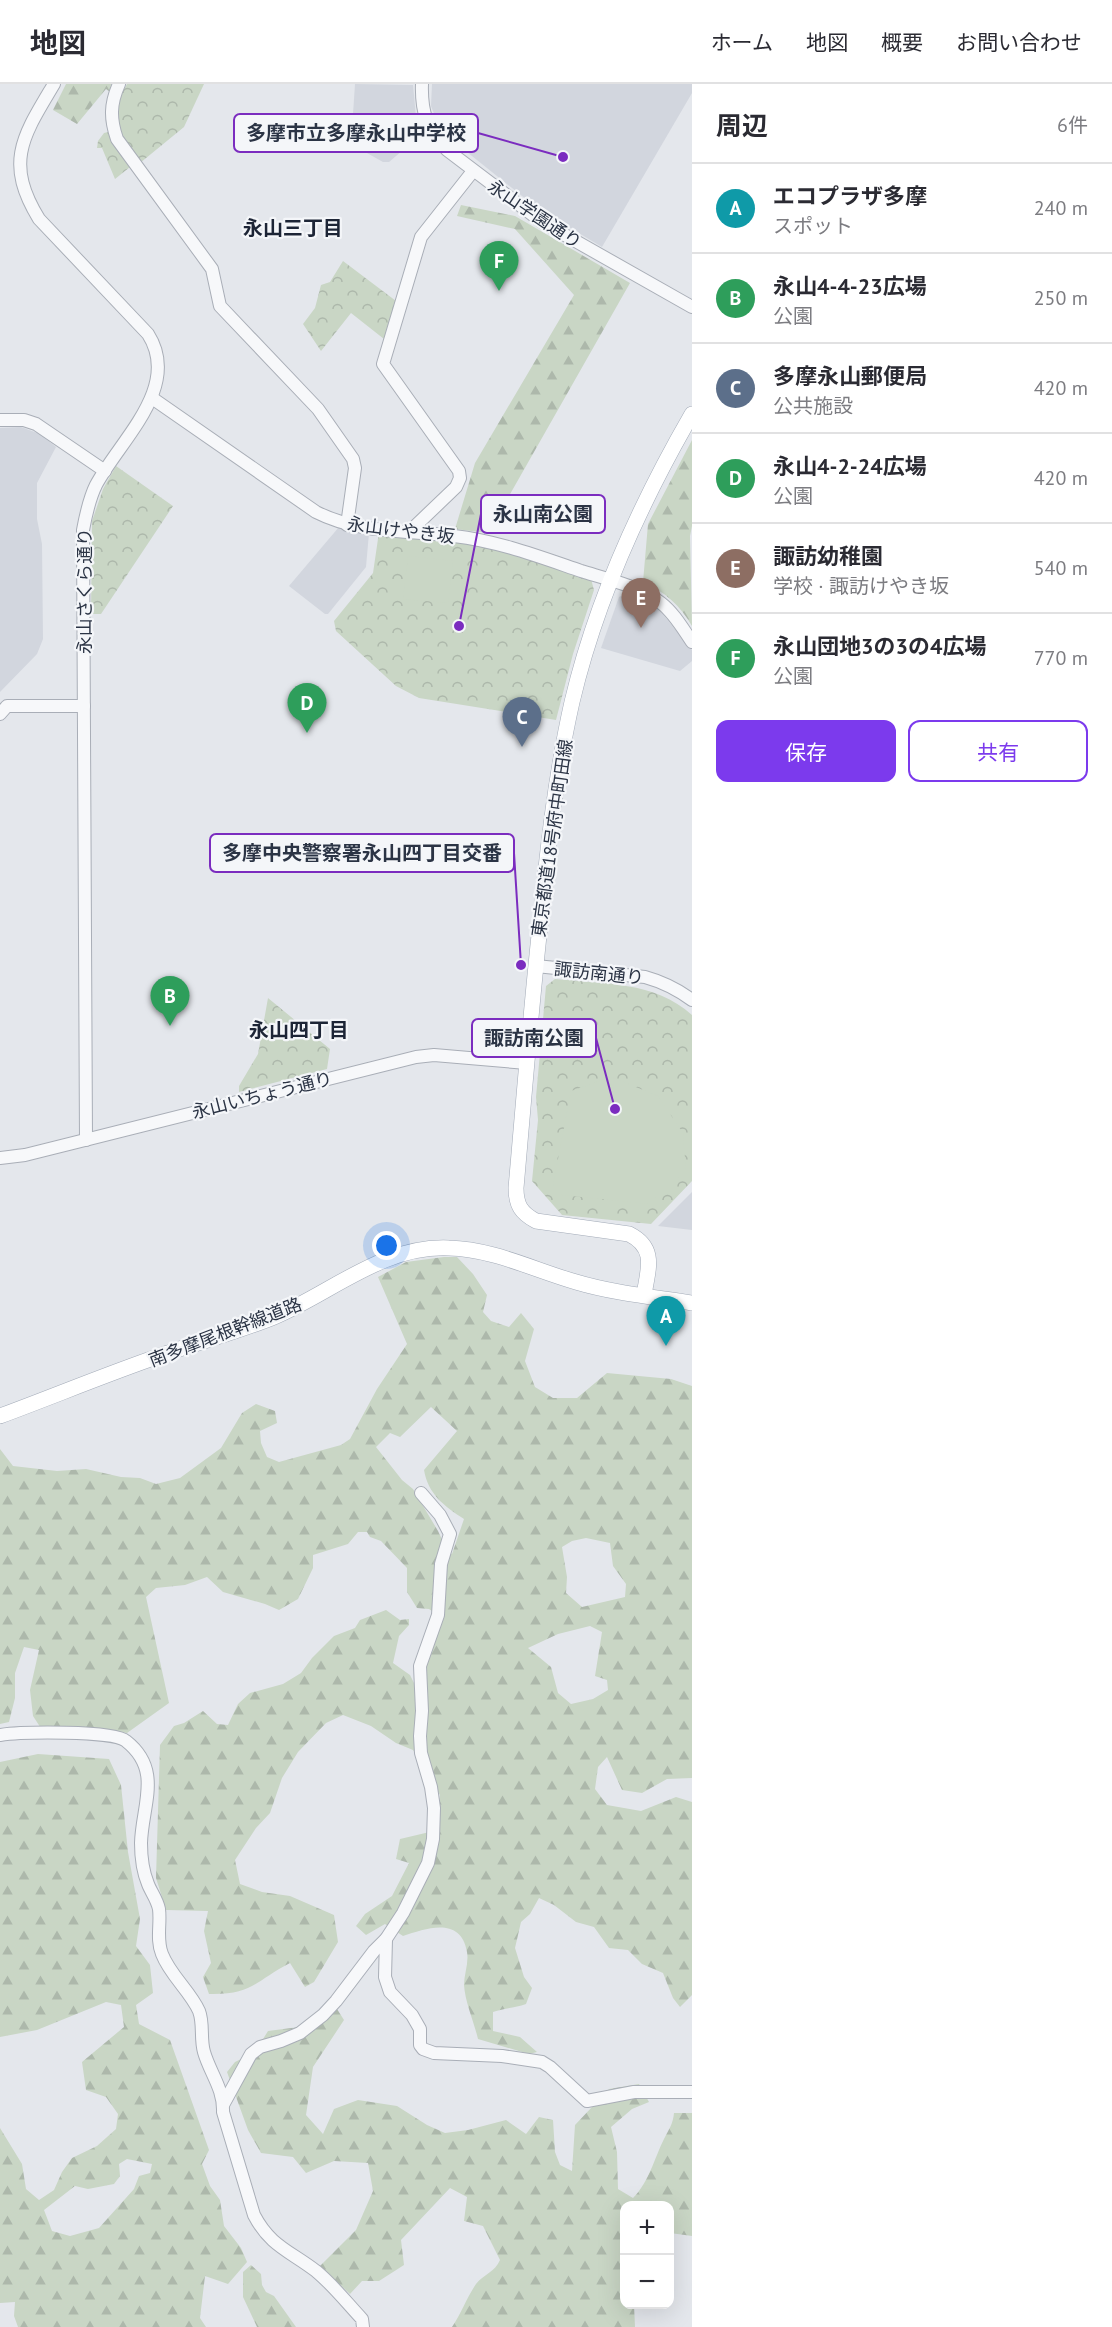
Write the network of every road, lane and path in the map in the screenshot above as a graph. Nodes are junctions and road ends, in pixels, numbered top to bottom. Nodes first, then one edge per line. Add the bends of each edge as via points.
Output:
1 (54, 84) edge
2 (119, 84) edge
3 (422, 84) edge
4 (473, 171) junction
5 (692, 307) edge
6 (152, 398) junction
7 (692, 414) edge
8 (0, 420) edge
9 (105, 471) junction
10 (347, 525) junction
11 (410, 532) junction
12 (610, 580) junction
13 (692, 642) edge
14 (84, 706) junction
15 (0, 714) edge
16 (536, 966) junction
17 (692, 1000) edge
18 (527, 1063) junction
19 (86, 1140) junction
20 (0, 1158) edge
21 (644, 1295) junction
22 (692, 1303) edge
23 (0, 1416) edge
24 (421, 1493) dead end
25 (0, 1734) edge
26 (386, 1939) junction
27 (692, 2092) edge
28 (223, 2105) junction
29 (363, 2327) edge

1 - 6 street, 永山さくら通り via 24,140 20,158 27,197 39,219 154,342 160,369
2 - 10 street via 113,96 111,118 117,139 212,269 220,306 318,409 354,459
3 - 4 street, 永山学園通り via 422,110 428,126 438,142
4 - 5 street, 永山学園通り via 542,222
4 - 11 street via 420,237 383,364 459,471 456,487
6 - 9 street, 永山さくら通り
6 - 10 street, 永山けやき坂 via 316,512
7 - 12 main road, 東京都道18号府中町田線 via 649,492
8 - 9 street via 36,424
9 - 14 street, 永山さくら通り via 89,504 83,530
10 - 11 street, 永山けやき坂
11 - 12 street, 永山けやき坂 via 485,541
12 - 13 street, 永山けやき坂 via 667,608
12 - 16 main road, 東京都道18号府中町田線 via 573,701 557,777
14 - 15 street via 7,706
14 - 19 street, 永山さくら通り
16 - 17 street, 諏訪南通り via 645,977 677,989
16 - 18 main road, 東京都道18号府中町田線
18 - 19 street, 永山いちょう通り via 421,1056
18 - 21 main road, 東京都道18号府中町田線 via 516,1188 519,1208 536,1221 638,1238 648,1252
19 - 20 street, 永山いちょう通り
21 - 22 main road, 南多摩尾根幹線道路
21 - 23 main road, 南多摩尾根幹線道路 via 582,1284 476,1250 420,1250 374,1264 256,1324
24 - 26 street via 450,1534 441,1564 438,1615 420,1666 421,1753 431,1787 434,1825 428,1863
25 - 28 street via 106,1734 125,1740 139,1755 148,1771 141,1843 147,1882 159,1911 158,1943 199,2011 204,2054 220,2088
26 - 27 street via 384,1965 390,1992 412,2015 420,2029 420,2045 428,2052 543,2062 587,2102 634,2092
26 - 28 street via 323,2016 300,2032 251,2054
28 - 29 street via 238,2168 262,2231 318,2273 362,2319

